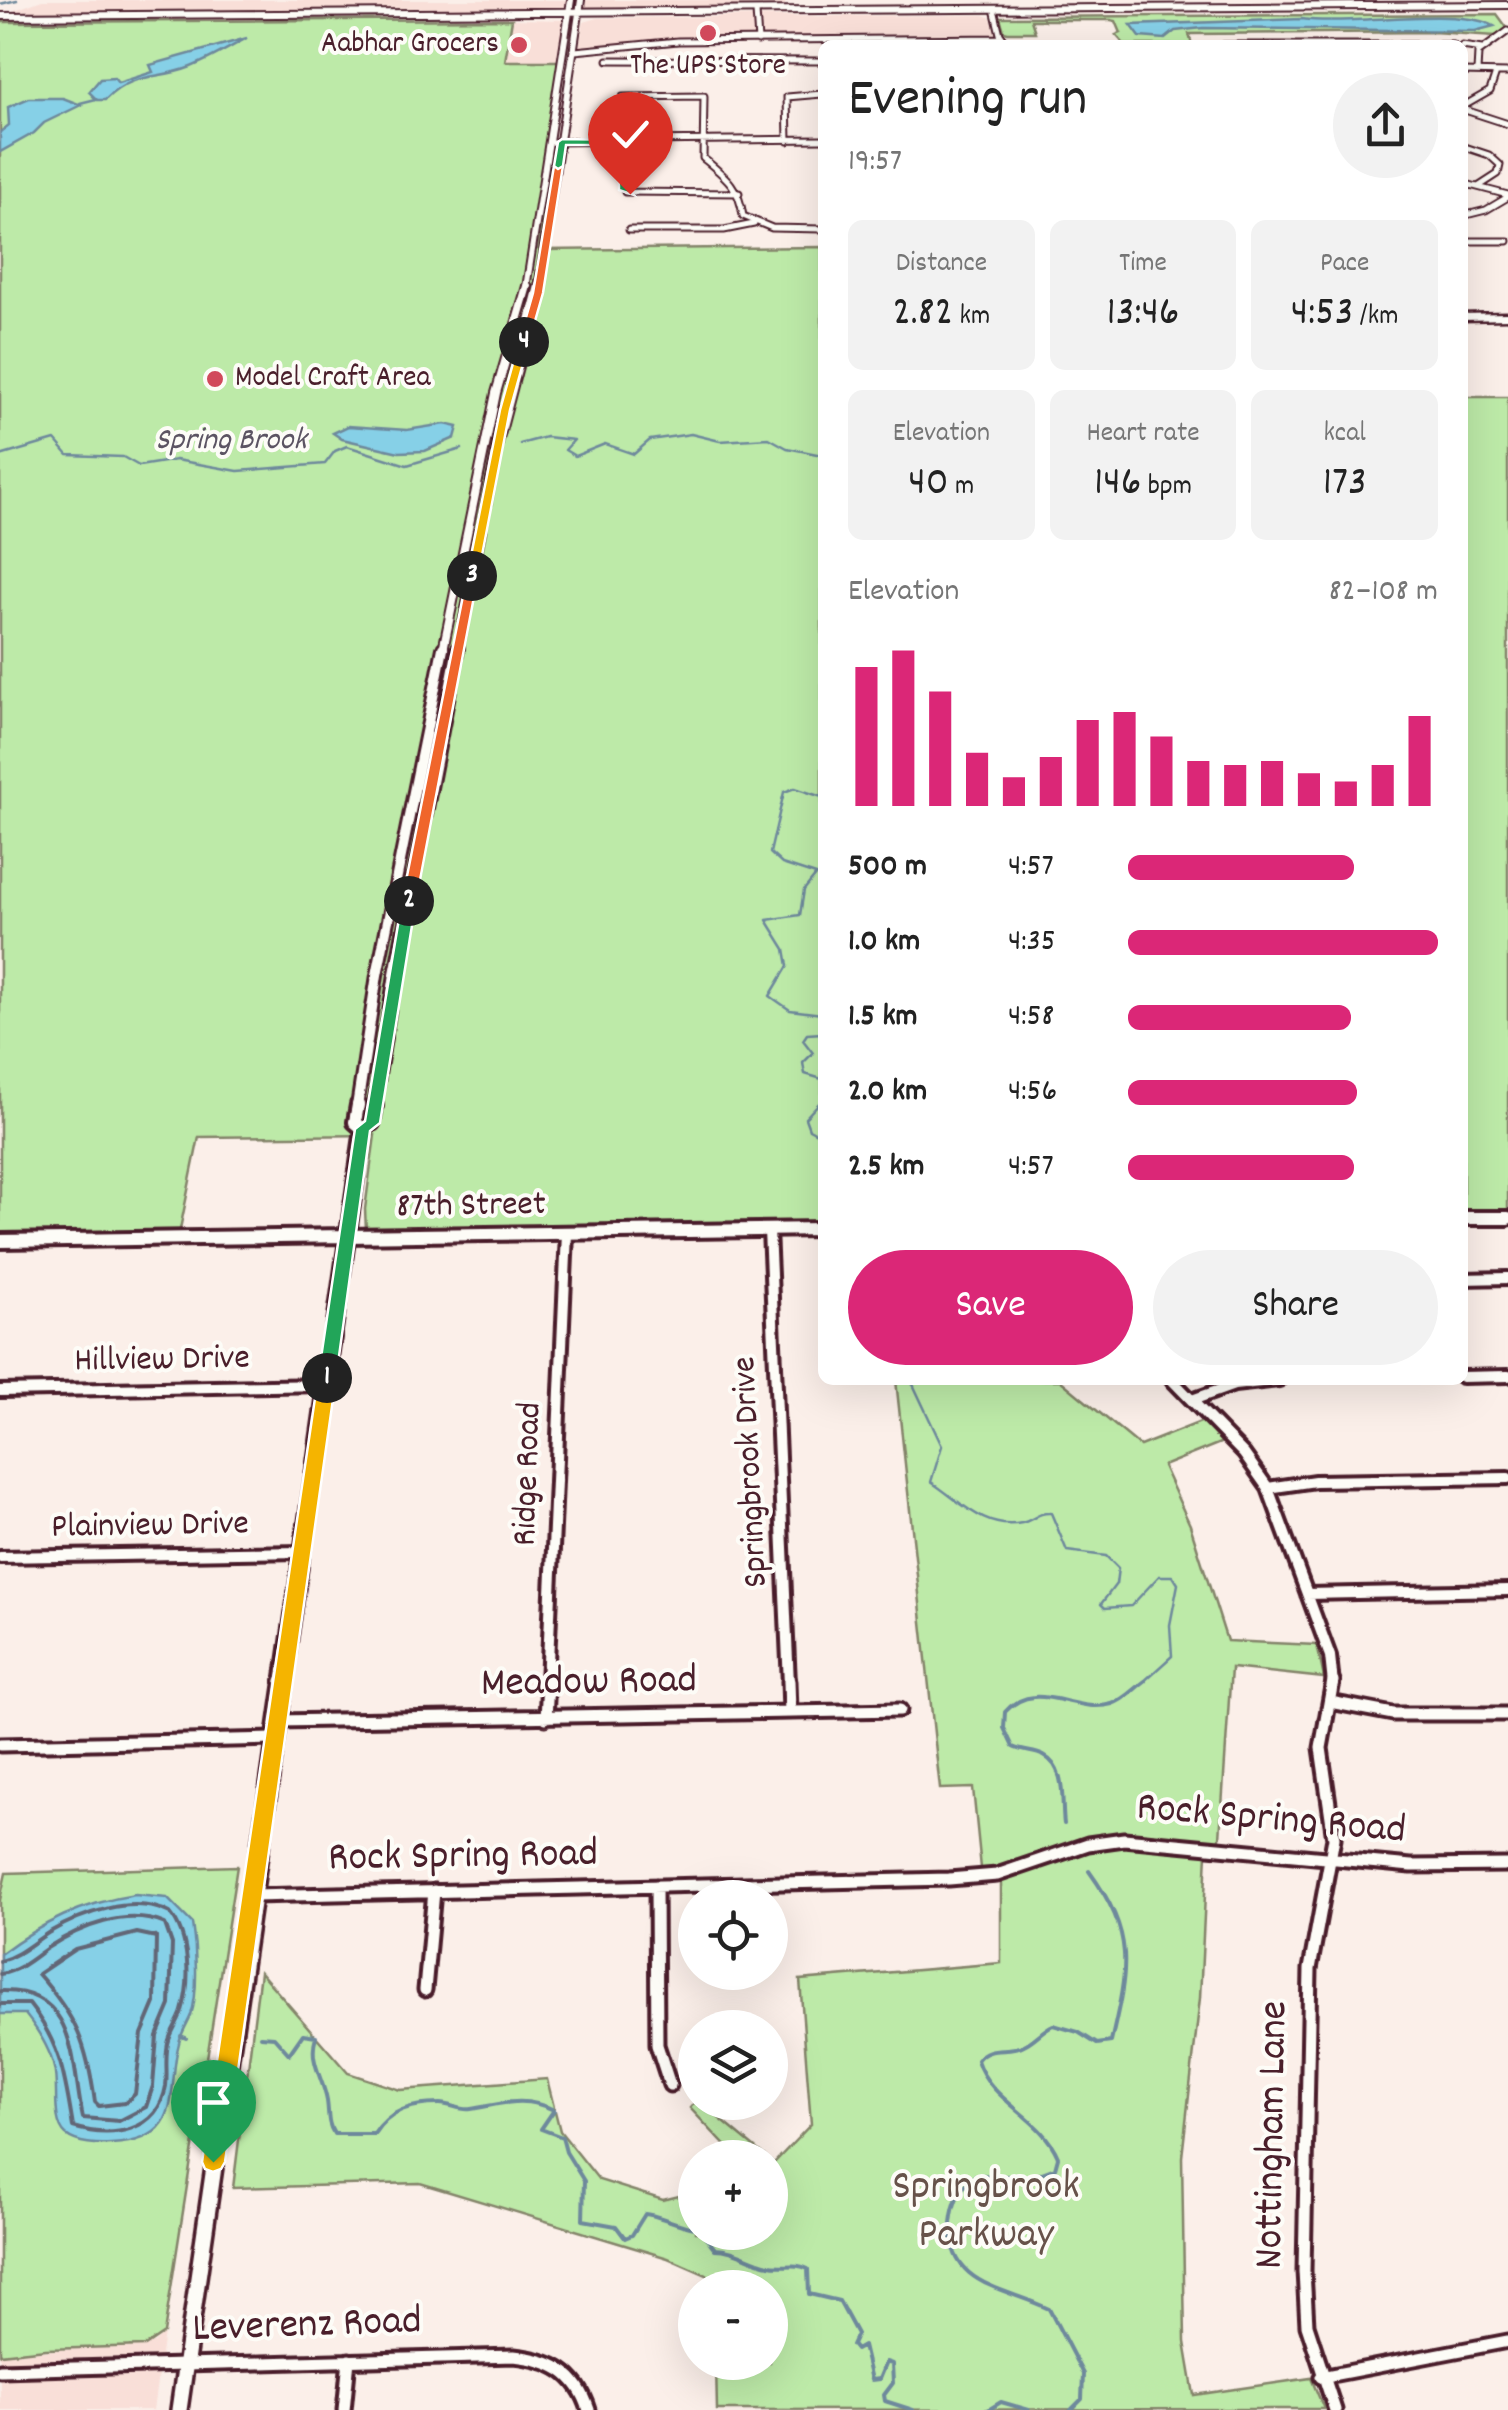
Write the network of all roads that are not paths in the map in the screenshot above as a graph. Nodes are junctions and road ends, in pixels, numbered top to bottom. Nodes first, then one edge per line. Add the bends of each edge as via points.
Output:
1 (571, 0) edge
2 (581, 0) edge
3 (1155, 4) edge
4 (1508, 7) edge
5 (1009, 9) junction
6 (756, 14) junction
7 (995, 14) junction
8 (572, 15) junction
9 (581, 15) junction
10 (0, 18) edge
11 (1508, 32) edge
12 (1002, 38) joint
13 (758, 40) junction
14 (682, 41) junction
15 (1468, 47) edge
16 (1482, 49) junction
17 (575, 51) junction
18 (608, 60) dead end
19 (818, 60) edge
20 (683, 63) junction
21 (1468, 72) edge
22 (1477, 72) junction
23 (1496, 72) junction
24 (1508, 74) edge
25 (818, 94) edge
26 (1468, 104) edge
27 (1468, 110) edge
28 (1508, 124) edge
29 (788, 141) junction
30 (818, 141) edge
31 (557, 142) junction
32 (618, 142) junction
33 (703, 142) junction
34 (1468, 148) edge
35 (1468, 184) edge
36 (1478, 187) junction
37 (739, 192) junction
38 (1508, 196) edge
39 (1468, 214) edge
40 (754, 224) junction
41 (818, 229) edge
42 (629, 230) dead end
43 (1468, 241) edge
44 (1508, 241) edge
45 (1508, 316) edge
46 (1468, 317) edge
47 (363, 1129) junction
48 (1468, 1218) edge
49 (1508, 1218) edge
50 (818, 1229) edge
51 (769, 1230) junction
52 (567, 1233) junction
53 (347, 1236) junction
54 (0, 1241) edge
55 (1468, 1278) edge
56 (1508, 1278) edge
57 (1508, 1376) edge
58 (1468, 1377) edge
59 (326, 1385) junction
60 (1177, 1385) edge
61 (1231, 1385) edge
62 (0, 1391) edge
63 (1192, 1400) junction
64 (1508, 1478) edge
65 (1268, 1488) junction
66 (301, 1552) junction
67 (0, 1556) edge
68 (1508, 1590) edge
69 (1307, 1594) junction
70 (1330, 1702) junction
71 (900, 1710) dead end
72 (790, 1712) junction
73 (1508, 1714) edge
74 (546, 1718) junction
75 (278, 1720) junction
76 (275, 1739) junction
77 (0, 1745) edge
78 (1332, 1858) junction
79 (1508, 1865) edge
80 (656, 1886) junction
81 (434, 1891) junction
82 (253, 1896) junction
83 (425, 1990) dead end
84 (670, 2085) dead end
85 (1508, 2342) edge
86 (349, 2360) junction
87 (185, 2365) junction
88 (0, 2370) edge
89 (1321, 2377) junction
90 (179, 2410) edge
91 (344, 2410) edge
92 (589, 2410) edge
93 (1335, 2410) edge

1 - 8 main road
2 - 9 main road
3 - 4 main road
3 - 5 main road
4 - 7 main road
5 - 6 main road
5 - 7 main road
6 - 7 main road
6 - 9 main road
6 - 13 street
7 - 12 street
8 - 9 main road
8 - 10 main road
8 - 31 main road
9 - 17 main road
11 - 16 street
12 - 13 street
13 - 14 street
14 - 17 street
14 - 20 street
15 - 16 street
16 - 22 street
17 - 31 main road
18 - 20 street
19 - 20 street
21 - 22 street
22 - 23 street
23 - 24 street
23 - 26 street via 1490,91
25 - 29 street via 786,97
27 - 28 street
29 - 30 street
29 - 33 street
31 - 32 street
31 - 47 main road via 538,293 505,410 372,1123
31 - 47 main road via 492,410 377,976 355,1122
32 - 33 street
32 - 33 street via 623,97 680,95 705,97
32 - 37 street via 626,192
33 - 37 street via 705,161
34 - 36 street via 1500,165
35 - 36 street
36 - 38 street
37 - 40 street via 741,212
38 - 39 street
40 - 41 street
40 - 42 street
43 - 44 street
45 - 46 street
47 - 53 main road
48 - 49 main road
50 - 51 main road, 87th Street
51 - 52 main road, 87th Street
51 - 72 street, Springbrook Drive
52 - 53 main road, 87th Street
52 - 74 street, Ridge Road
53 - 54 main road, 87th Street
53 - 59 main road
55 - 56 street
57 - 58 street
59 - 62 street, Hillview Drive
59 - 66 main road
60 - 63 street, Nottingham Lane
61 - 63 street
63 - 65 street, Nottingham Lane
64 - 65 street via 1315,1481
65 - 69 street, Nottingham Lane
66 - 67 street, Plainview Drive
66 - 75 main road
68 - 69 street
69 - 70 street, Nottingham Lane via 1330,1656
70 - 73 street via 1415,1716
70 - 78 street, Nottingham Lane via 1322,1748 1334,1819
71 - 72 street, Meadow Road
72 - 74 street, Meadow Road
74 - 75 street, Meadow Road
75 - 76 main road
76 - 77 street
76 - 82 main road
78 - 79 street, Rock Spring Road via 1430,1867
78 - 80 street, Rock Spring Road via 1124,1838 997,1875
78 - 89 street, Nottingham Lane via 1315,1926 1307,2017 1304,2299
80 - 81 street, Rock Spring Road
80 - 84 street via 657,2045
81 - 82 street, Rock Spring Road
81 - 83 street
82 - 87 main road
85 - 89 street
86 - 87 street, Leverenz Road
86 - 91 street
86 - 92 street, Leverenz Road via 551,2361 577,2380
87 - 88 street, Leverenz Road
87 - 90 main road
89 - 93 street, Nottingham Lane

